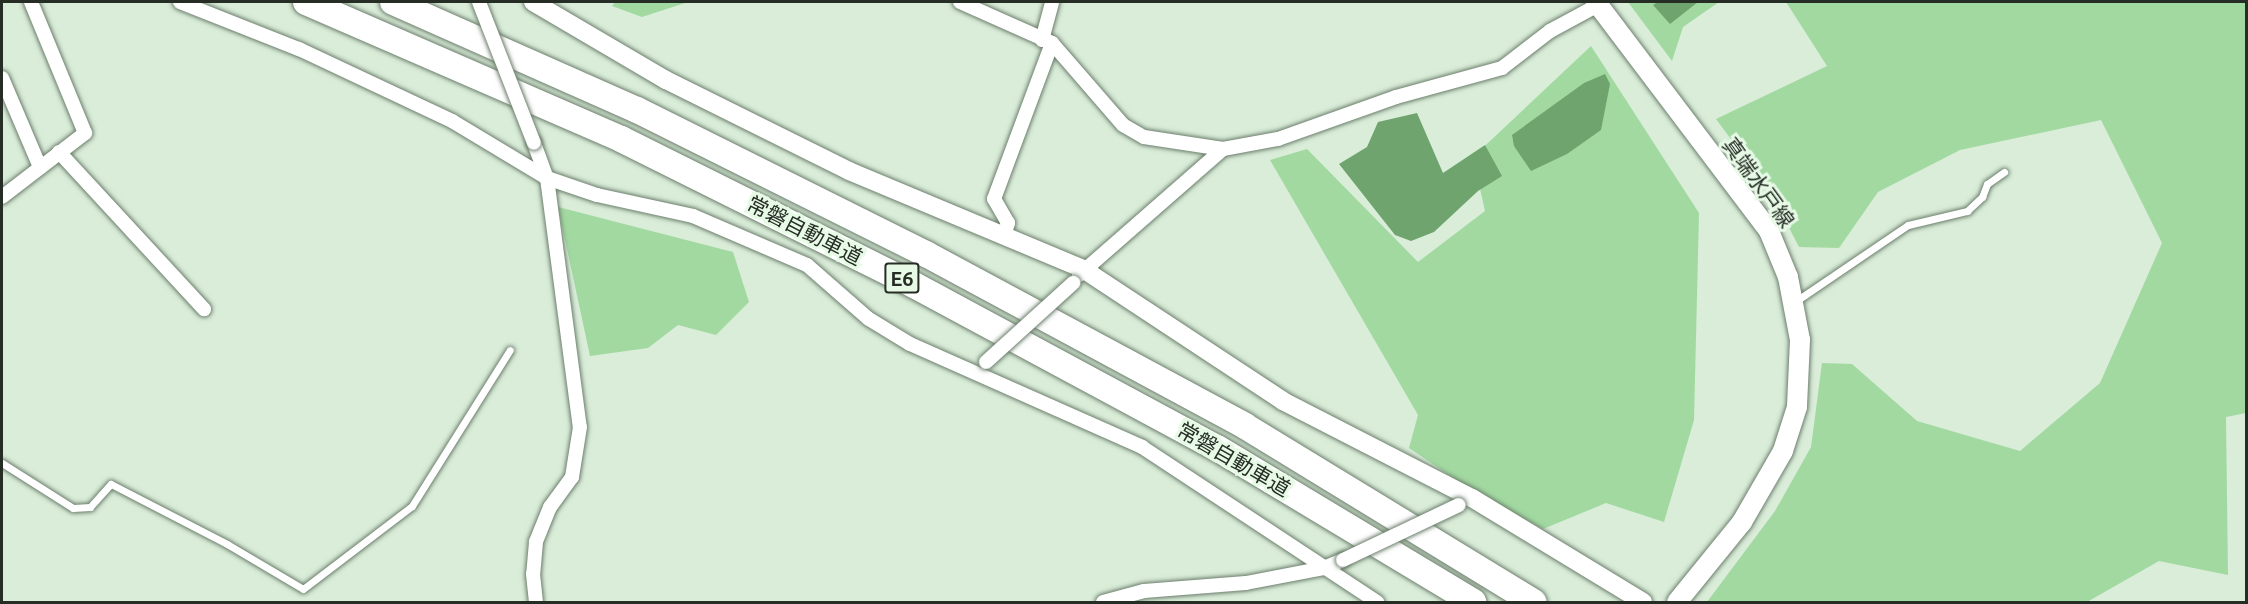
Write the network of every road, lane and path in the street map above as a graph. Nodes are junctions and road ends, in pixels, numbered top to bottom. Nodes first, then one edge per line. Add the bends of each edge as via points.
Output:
1 (30, 2) edge
2 (180, 2) edge
3 (306, 2) edge
4 (393, 2) edge
5 (479, 2) edge
6 (533, 2) edge
7 (960, 2) edge
8 (1052, 2) edge
9 (1597, 3) edge
10 (1047, 42) junction
11 (2, 78) edge
12 (1223, 149) junction
13 (59, 153) junction
14 (40, 167) junction
15 (2004, 172) dead end
16 (547, 178) junction
17 (2, 197) edge
18 (1004, 236) junction
19 (1078, 276) junction
20 (1794, 303) junction
21 (204, 309) dead end
22 (510, 350) dead end
23 (976, 375) junction
24 (2, 463) edge
25 (1465, 502) junction
26 (1324, 568) junction
27 (536, 603) edge
28 (1103, 603) edge
29 (1377, 603) edge
30 (1473, 603) edge
31 (1533, 603) edge
32 (1643, 603) edge
33 (1677, 603) edge

1 - 13 street via 85,133
2 - 16 street via 299,49 441,116
3 - 30 highway, 常磐自動車道 / E6 via 621,139 914,285 1217,448
4 - 31 highway, 常磐自動車道 / E6 via 637,110 957,271 1245,426
5 - 16 street, bridge
6 - 18 street via 666,80 849,171
7 - 10 street
8 - 10 street
9 - 12 street via 1550,31 1502,68 1396,97 1278,139
9 - 20 main road, 真端水戸線 via 1769,231
10 - 12 street via 1123,125 1144,137
10 - 18 street via 994,199 1008,223
11 - 14 street
12 - 19 street
13 - 14 street
13 - 21 street
14 - 17 street
15 - 20 lane via 1987,184 1982,197 1967,211 1908,225
16 - 23 street via 597,195 693,216 760,242 807,265 869,319 909,344
16 - 27 street via 580,427 572,477 550,507 536,542
18 - 19 street
19 - 23 street, bridge
19 - 25 street via 1283,401
20 - 33 main road, 真端水戸線 via 1800,369 1797,407 1783,451 1742,522
22 - 24 lane via 412,506 303,589 227,544 111,484 90,507 73,508
23 - 26 street via 1142,447
25 - 26 street, bridge
25 - 32 street
26 - 28 street via 1246,583 1144,591
26 - 29 street

